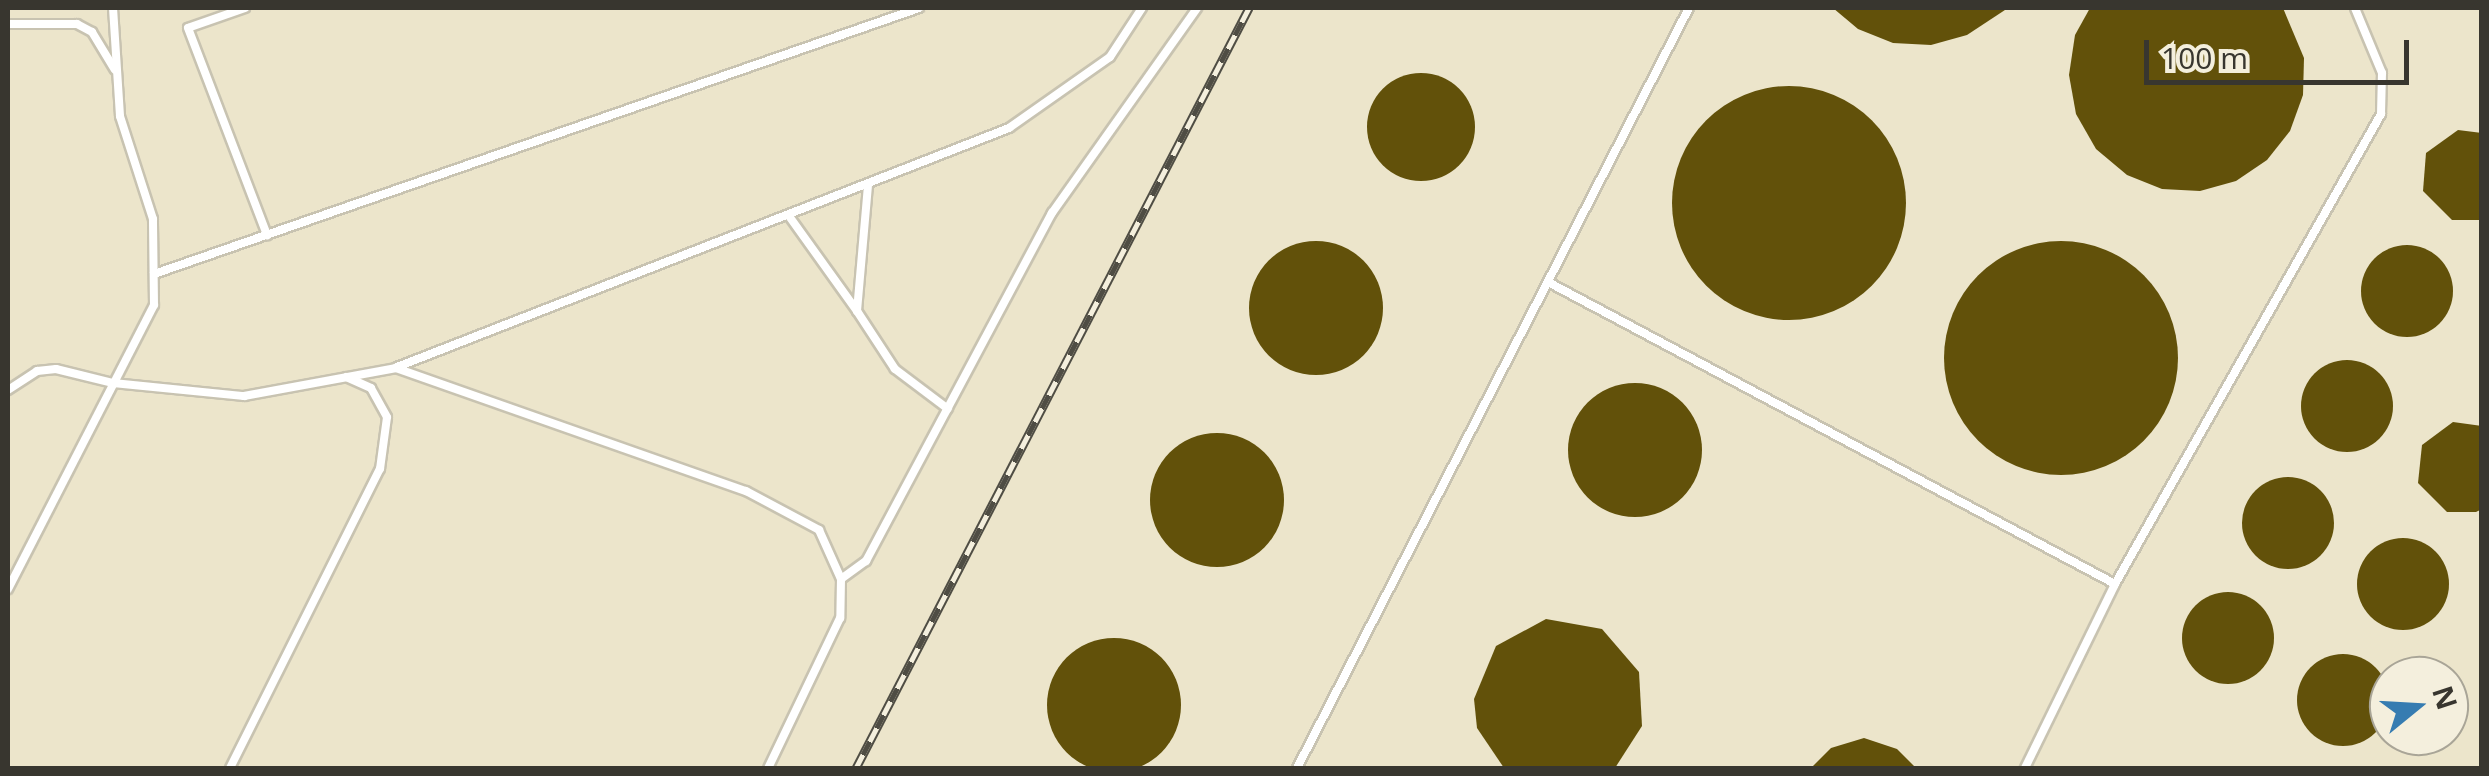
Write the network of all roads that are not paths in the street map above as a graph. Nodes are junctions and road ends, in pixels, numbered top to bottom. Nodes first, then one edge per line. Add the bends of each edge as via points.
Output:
1 (113, 8) edge
2 (245, 8) edge
3 (919, 8) edge
4 (1142, 8) edge
5 (1197, 8) edge
6 (1689, 8) edge
7 (2355, 8) edge
8 (8, 24) edge
9 (117, 74) junction
10 (868, 186) junction
11 (789, 216) junction
12 (267, 235) junction
13 (154, 274) junction
14 (1548, 282) junction
15 (857, 310) junction
16 (396, 368) junction
17 (346, 377) junction
18 (113, 384) junction
19 (8, 390) edge
20 (948, 409) junction
21 (841, 578) junction
22 (2115, 584) junction
23 (8, 589) edge
24 (230, 768) edge
25 (768, 768) edge
26 (1297, 768) edge
27 (2025, 768) edge

1 - 9 lane
2 - 12 lane via 188,28
3 - 12 lane
4 - 10 lane via 1110,57 1051,103 960,152
5 - 20 lane via 1052,213
6 - 14 lane
7 - 22 lane via 2382,73 2380,114
8 - 9 lane via 76,24 92,32
9 - 13 lane via 120,116 154,219
10 - 11 lane
10 - 15 lane
11 - 15 lane
11 - 16 lane
12 - 13 lane
13 - 18 lane via 154,305
14 - 22 lane
14 - 26 lane
15 - 20 lane via 895,369
16 - 17 lane
16 - 21 lane via 746,491 818,530
17 - 18 lane via 244,396
17 - 24 lane via 371,388 387,418 380,469
18 - 19 lane via 56,369
18 - 23 lane
20 - 21 lane via 866,560
21 - 25 lane via 840,618
22 - 27 lane

